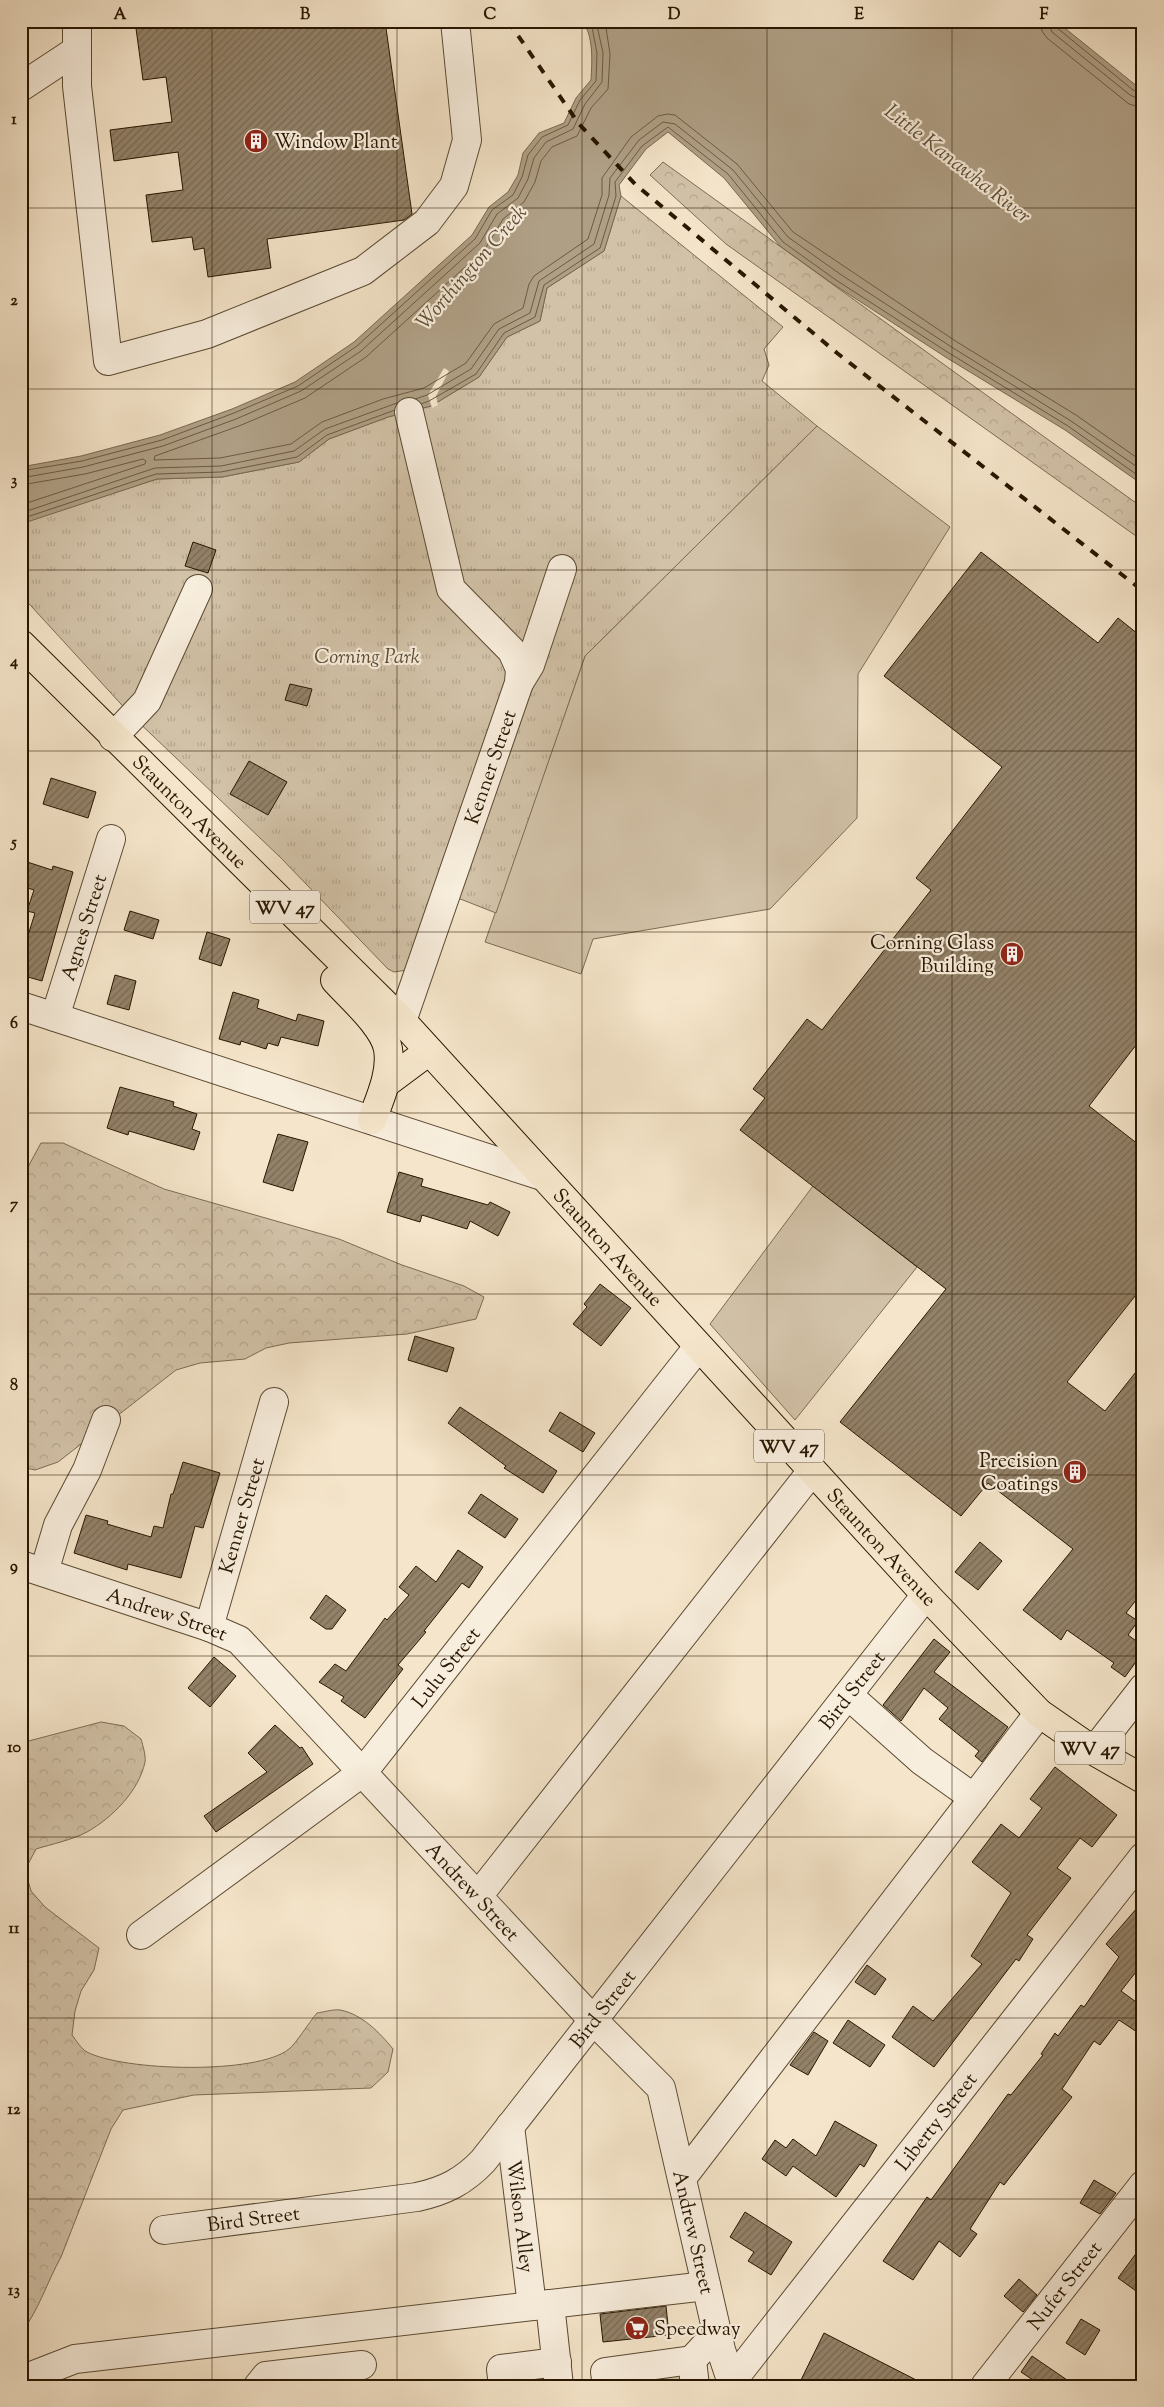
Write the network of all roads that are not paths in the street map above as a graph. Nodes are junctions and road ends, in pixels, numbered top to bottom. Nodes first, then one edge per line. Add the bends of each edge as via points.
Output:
1 (78, 21) edge
2 (455, 21) edge
3 (77, 50) junction
4 (21, 88) edge
5 (409, 412) dead end
6 (562, 569) dead end
7 (198, 589) dead end
8 (21, 644) edge
9 (518, 683) junction
10 (113, 737) junction
11 (111, 839) dead end
12 (253, 875) junction
13 (21, 1006) edge
14 (55, 1017) junction
15 (402, 1021) junction
16 (429, 1051) junction
17 (386, 1083) junction
18 (372, 1120) junction
19 (542, 1176) junction
20 (698, 1347) junction
21 (274, 1402) dead end
22 (106, 1420) dead end
23 (812, 1471) junction
24 (33, 1569) edge
25 (926, 1595) junction
26 (209, 1627) junction
27 (1143, 1688) edge
28 (848, 1695) junction
29 (1039, 1713) junction
30 (1094, 1751) junction
31 (363, 1772) junction
32 (1143, 1779) edge
33 (974, 1798) junction
34 (1143, 1857) edge
35 (478, 1896) junction
36 (142, 1935) dead end
37 (594, 2020) junction
38 (510, 2126) junction
39 (682, 2178) junction
40 (1143, 2184) edge
41 (164, 2230) dead end
42 (706, 2286) junction
43 (541, 2305) junction
44 (359, 2326) junction
45 (719, 2342) junction
46 (694, 2373) edge
47 (558, 2374) edge
48 (363, 2376) edge
49 (21, 2380) edge
50 (733, 2383) edge
51 (258, 2386) edge
52 (503, 2386) edge
53 (607, 2386) edge
54 (985, 2386) edge

1 - 3 street
2 - 3 street via 467,140 454,186 427,222 363,271 207,334 108,361 76,86
3 - 4 street
5 - 9 street, Kenner Street via 451,589 512,651 520,669
6 - 9 street via 530,666
7 - 10 street via 147,701
8 - 10 main road, Staunton Avenue / WV 47
9 - 15 street, Kenner Street
10 - 12 main road, Staunton Avenue / WV 47
11 - 14 street, Agnes Street
12 - 15 main road, Staunton Avenue / WV 47
12 - 17 main road via 280,923 381,1032 388,1049
13 - 14 street, Staunton Avenue
14 - 18 street, Staunton Avenue
15 - 16 main road, Staunton Avenue / WV 47
16 - 17 main road
16 - 19 main road, Staunton Avenue / WV 47
17 - 18 main road
18 - 19 street, Staunton Avenue
19 - 20 main road, Staunton Avenue / WV 47
20 - 23 main road, Staunton Avenue / WV 47
20 - 31 street, Lulu Street
21 - 26 street, Kenner Street
22 - 24 street via 88,1470
23 - 25 main road, Staunton Avenue / WV 47
23 - 35 street
24 - 26 street, Andrew Street
25 - 28 street, Bird Street
25 - 29 main road, Staunton Avenue / WV 47
26 - 31 street, Andrew Street via 239,1640
27 - 30 street
28 - 33 street via 922,1761
28 - 37 street, Bird Street
29 - 30 main road, Staunton Avenue / WV 47
29 - 33 street
30 - 32 main road, Staunton Avenue / WV 47
31 - 35 street, Andrew Street
31 - 36 street, Lulu Street
33 - 39 street
34 - 50 street, Liberty Street
35 - 37 street, Andrew Street
37 - 38 street, Bird Street
37 - 39 street, Andrew Street via 661,2088
38 - 41 street, Bird Street via 468,2175 434,2193
38 - 43 street, Wilson Alley
39 - 42 street, Andrew Street
40 - 54 street, Nufer Street
42 - 43 street
42 - 45 street, Andrew Street
43 - 44 street
43 - 47 street, Wilson Alley
44 - 48 street
44 - 49 street via 75,2359
45 - 46 street via 705,2346
45 - 50 street, Andrew Street
46 - 53 street via 664,2368 605,2372
47 - 52 street via 501,2369
48 - 51 street via 266,2376

